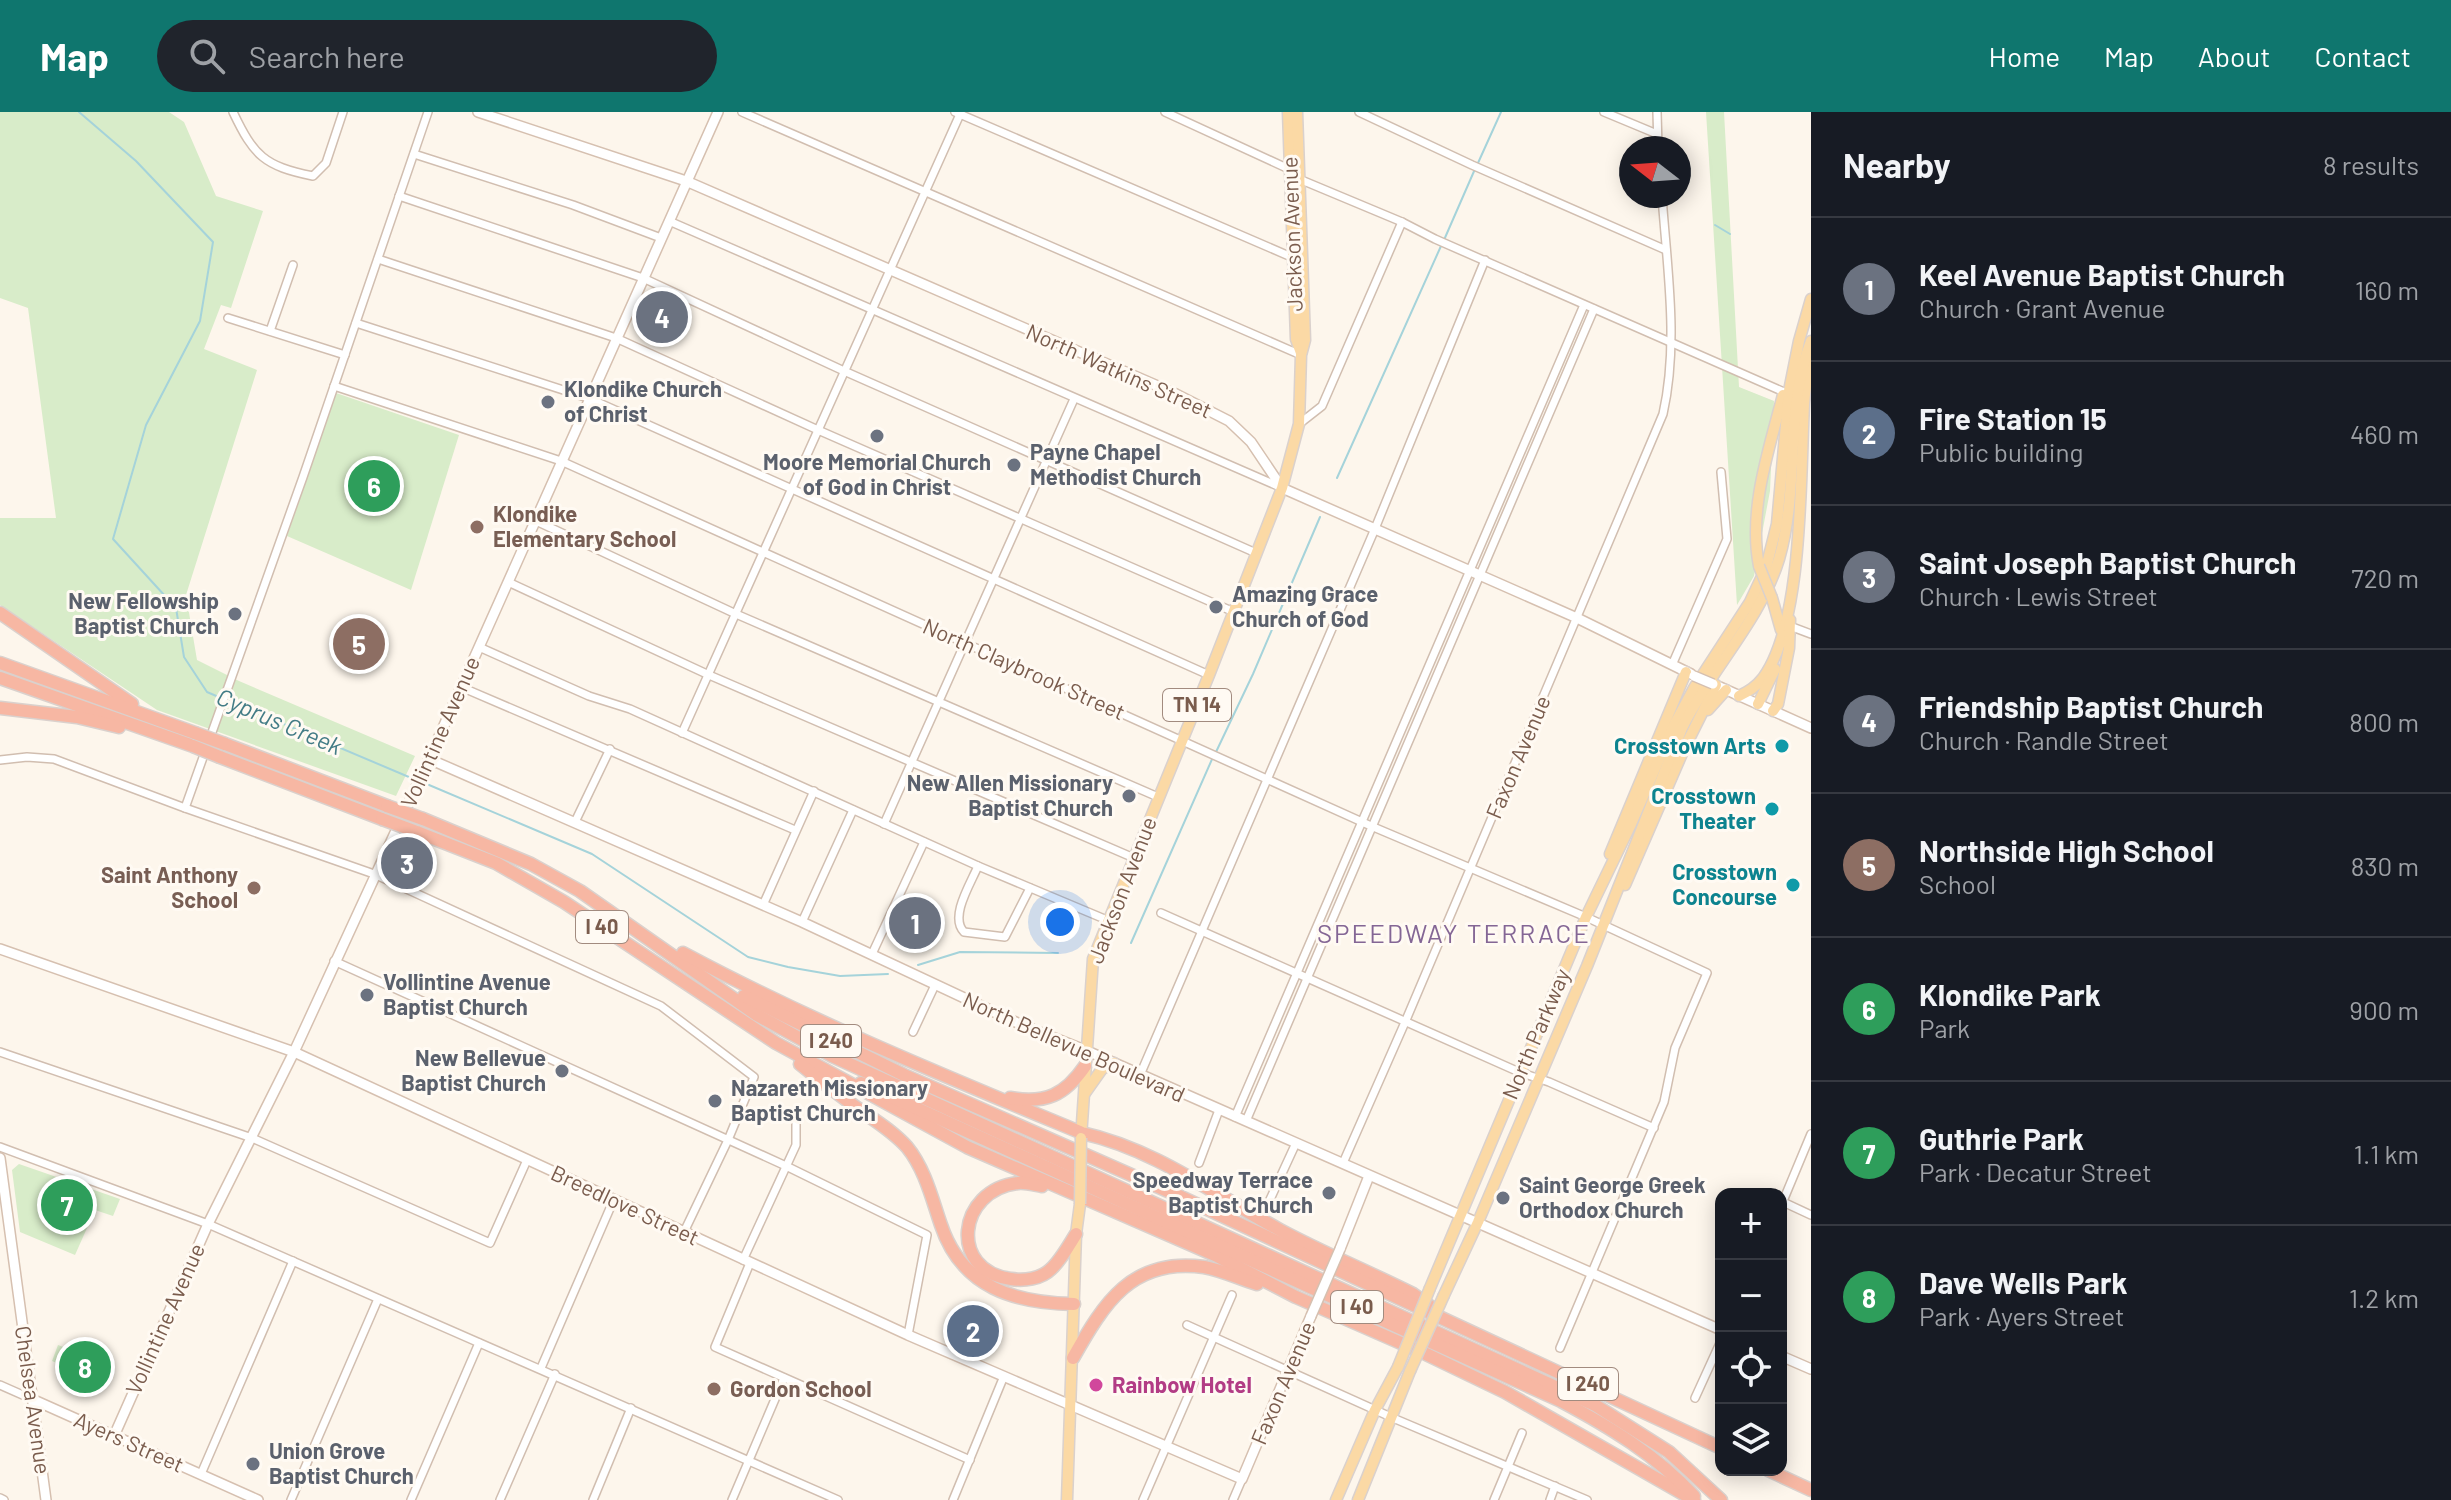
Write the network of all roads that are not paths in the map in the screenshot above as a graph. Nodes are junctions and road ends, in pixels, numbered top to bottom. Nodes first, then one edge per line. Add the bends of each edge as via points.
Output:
1 (233, 112) edge
2 (343, 112) edge
3 (428, 112) edge
4 (478, 112) edge
5 (718, 112) edge
6 (742, 112) edge
7 (1165, 112) edge
8 (1288, 112) edge
9 (1297, 112) edge
10 (1359, 112) edge
11 (1604, 112) edge
12 (1657, 112) edge
13 (959, 113) edge
14 (1657, 134) joint
15 (414, 154) junction
16 (1290, 169) junction
17 (1299, 180) junction
18 (686, 181) junction
19 (927, 191) junction
20 (399, 196) junction
21 (1663, 208) edge
22 (669, 221) junction
23 (1402, 222) junction
24 (661, 238) junction
25 (1666, 250) junction
26 (378, 259) junction
27 (1297, 259) junction
28 (1485, 260) junction
29 (293, 265) dead end
30 (892, 270) junction
31 (643, 278) junction
32 (1811, 299) edge
33 (1584, 305) junction
34 (1594, 309) junction
35 (872, 311) junction
36 (228, 318) dead end
37 (356, 323) junction
38 (270, 331) junction
39 (616, 338) junction
40 (1799, 341) junction
41 (1811, 341) edge
42 (1671, 344) junction
43 (1811, 348) edge
44 (345, 355) junction
45 (1301, 355) junction
46 (844, 371) junction
47 (334, 386) junction
48 (1784, 392) junction
49 (588, 398) junction
50 (1074, 399) junction
51 (1808, 403) edge
52 (1535, 418) junction
53 (1544, 422) junction
54 (1299, 424) junction
55 (818, 430) junction
56 (1530, 430) junction
57 (1539, 434) junction
58 (1046, 460) junction
59 (561, 461) junction
60 (1721, 472) dead end
61 (1282, 488) junction
62 (791, 489) junction
63 (1020, 519) junction
64 (536, 521) junction
65 (1374, 531) junction
66 (763, 553) junction
67 (1256, 553) junction
68 (1474, 573) junction
69 (994, 579) junction
70 (508, 582) junction
71 (1234, 612) junction
72 (0, 613) edge
73 (736, 614) junction
74 (1577, 618) junction
75 (1785, 628) junction
76 (1811, 634) edge
77 (966, 643) junction
78 (479, 647) junction
79 (0, 663) edge
80 (1672, 665) junction
81 (1690, 674) junction
82 (709, 675) junction
83 (1209, 675) junction
84 (0, 678) edge
85 (461, 687) junction
86 (1718, 687) junction
87 (1739, 696) junction
88 (1413, 701) junction
89 (939, 703) junction
90 (1758, 704) junction
91 (1423, 705) junction
92 (0, 708) edge
93 (1773, 711) junction
94 (144, 713) junction
95 (1811, 728) edge
96 (682, 733) junction
97 (1182, 739) junction
98 (176, 740) junction
99 (194, 740) junction
100 (610, 749) junction
101 (222, 750) junction
102 (429, 759) junction
103 (0, 760) edge
104 (912, 764) junction
105 (1268, 778) junction
106 (814, 791) junction
107 (1158, 797) junction
108 (185, 808) junction
109 (853, 810) junction
110 (1362, 821) junction
111 (575, 822) junction
112 (884, 824) junction
113 (1371, 826) junction
114 (795, 830) junction
115 (924, 842) junction
116 (1134, 858) junction
117 (978, 866) junction
118 (1471, 868) junction
119 (374, 874) junction
120 (1030, 888) junction
121 (763, 905) junction
122 (1161, 913) dead end
123 (1586, 917) junction
124 (1107, 920) junction
125 (802, 922) junction
126 (1604, 926) junction
127 (639, 930) junction
128 (1202, 930) junction
129 (656, 942) junction
130 (0, 949) edge
131 (872, 954) junction
132 (334, 961) junction
133 (1297, 973) junction
134 (1307, 977) junction
135 (935, 985) junction
136 (1406, 1020) junction
137 (913, 1032) dead end
138 (776, 1043) junction
139 (1085, 1050) junction
140 (788, 1051) junction
141 (0, 1052) edge
142 (294, 1052) junction
143 (1114, 1063) junction
144 (1085, 1066) junction
145 (1519, 1072) junction
146 (1140, 1075) junction
147 (1539, 1078) junction
148 (976, 1089) junction
149 (1084, 1095) junction
150 (1219, 1110) junction
151 (1235, 1117) junction
152 (796, 1121) dead end
153 (1246, 1121) junction
154 (1654, 1128) junction
155 (1811, 1134) edge
156 (1082, 1135) junction
157 (252, 1138) junction
158 (728, 1140) junction
159 (1296, 1143) junction
160 (0, 1147) edge
161 (0, 1158) edge
162 (527, 1160) junction
163 (1199, 1163) dead end
164 (1343, 1163) junction
165 (786, 1166) junction
166 (1369, 1176) junction
167 (1058, 1189) junction
168 (1787, 1192) edge
169 (614, 1199) junction
170 (1267, 1206) dead end
171 (1787, 1206) edge
172 (1459, 1214) junction
173 (1811, 1215) edge
174 (1478, 1222) junction
175 (208, 1224) junction
176 (684, 1232) junction
177 (1076, 1234) junction
178 (0, 1246) edge
179 (11, 1250) junction
180 (293, 1261) junction
181 (747, 1261) junction
182 (1592, 1273) junction
183 (1232, 1295) dead end
184 (1296, 1297) junction
185 (378, 1299) junction
186 (1074, 1304) junction
187 (1454, 1322) junction
188 (1187, 1325) dead end
189 (1715, 1327) edge
190 (908, 1335) junction
191 (1213, 1336) junction
192 (479, 1343) junction
193 (1560, 1348) dead end
194 (1715, 1354) edge
195 (1073, 1358) junction
196 (1787, 1359) edge
197 (541, 1368) junction
198 (1811, 1369) edge
199 (1288, 1371) junction
200 (555, 1374) junction
201 (1004, 1376) junction
202 (784, 1378) junction
203 (0, 1385) edge
204 (1695, 1398) dead end
205 (34, 1400) junction
206 (1071, 1404) junction
207 (631, 1408) junction
208 (1375, 1410) junction
209 (1393, 1418) junction
210 (1522, 1433) dead end
211 (114, 1436) junction
212 (1167, 1445) junction
213 (1715, 1445) edge
214 (970, 1460) junction
215 (747, 1462) junction
216 (1508, 1467) junction
217 (201, 1474) junction
218 (1781, 1476) edge
219 (1242, 1479) junction
220 (1555, 1486) junction
221 (1811, 1490) edge
222 (818, 1491) junction
223 (46, 1500) edge
224 (258, 1500) edge
225 (291, 1500) edge
226 (411, 1500) edge
227 (500, 1500) edge
228 (593, 1500) edge
229 (732, 1500) edge
230 (815, 1500) edge
231 (838, 1500) edge
232 (953, 1500) edge
233 (1067, 1500) edge
234 (1143, 1500) edge
235 (1233, 1500) edge
236 (1336, 1500) edge
237 (1358, 1500) edge
238 (1494, 1500) edge
239 (1550, 1500) edge
240 (1587, 1500) edge
241 (1696, 1500) edge
242 (1721, 1500) edge

1 - 2 street via 259,157 313,176 326,163
3 - 15 street
4 - 18 street, North Watkins Street
5 - 18 street, Vollintine Avenue
6 - 19 street
7 - 16 street
8 - 16 main road, Jackson Avenue / TN 14
9 - 17 main road, Jackson Avenue / TN 14
10 - 25 street
11 - 14 street
12 - 14 street
13 - 19 street
13 - 27 street
15 - 20 street
15 - 24 street
16 - 17 street
16 - 27 main road, Jackson Avenue / TN 14
17 - 23 street
17 - 27 main road, Jackson Avenue / TN 14
18 - 22 street, Vollintine Avenue
18 - 30 street, North Watkins Street
19 - 30 street
19 - 45 street
20 - 26 street
20 - 31 street
21 - 25 street, Faxon Avenue
22 - 24 street, Vollintine Avenue
22 - 35 street
23 - 28 street
23 - 54 street via 1322,406
24 - 31 street, Vollintine Avenue
25 - 42 street, Faxon Avenue
26 - 37 street
26 - 39 street
27 - 45 main road, Jackson Avenue / TN 14 via 1305,340
28 - 33 street
28 - 65 street
29 - 38 street
30 - 35 street
30 - 61 street, North Watkins Street via 1229,421 1251,442
31 - 39 street, Vollintine Avenue
31 - 46 street
32 - 40 main road, North Parkway
33 - 34 street
33 - 52 street
34 - 42 street
34 - 53 street
35 - 46 street
35 - 50 street
36 - 38 street
37 - 44 street
37 - 49 street
38 - 44 street
39 - 49 street, Vollintine Avenue
39 - 55 street
40 - 48 main road
40 - 123 main road, North Parkway via 1777,524 1766,568 1683,708
41 - 126 main road, North Parkway via 1800,378 1787,521 1776,567 1760,603 1691,710
42 - 48 street
42 - 74 street, Faxon Avenue via 1663,414
43 - 51 main road
44 - 47 street
45 - 54 main road, Jackson Avenue / TN 14
46 - 55 street
46 - 58 street
47 - 59 street, North Claybrook Street
47 - 108 street
48 - 75 main road, bridge via 1762,478 1755,545
49 - 59 street, Vollintine Avenue
49 - 62 street
50 - 58 street
50 - 61 street
51 - 75 main road via 1803,530
52 - 53 street
52 - 56 street
53 - 57 street
54 - 61 main road, Jackson Avenue / TN 14
55 - 62 street
55 - 63 street
56 - 57 street
56 - 68 street
57 - 68 street
58 - 63 street
58 - 67 street
59 - 64 street, Vollintine Avenue
59 - 66 street, North Claybrook Street
60 - 80 street via 1727,539
61 - 65 street
61 - 67 main road, Jackson Avenue / TN 14
62 - 66 street
62 - 69 street
63 - 69 street
63 - 71 street
64 - 70 street, Vollintine Avenue
64 - 73 street
65 - 68 street
65 - 105 street
66 - 73 street
66 - 77 street, North Claybrook Street
67 - 71 main road, Jackson Avenue / TN 14
68 - 74 street
68 - 88 street
68 - 91 street
69 - 77 street
69 - 83 street
70 - 78 street, Vollintine Avenue
70 - 82 street
71 - 83 main road, Jackson Avenue / TN 14
72 - 94 highway
73 - 82 street
73 - 89 street
74 - 80 street
74 - 118 street, Faxon Avenue
75 - 76 street
75 - 87 main road via 1764,678
75 - 90 main road via 1778,660
75 - 93 main road
77 - 89 street
77 - 97 street, North Claybrook Street
78 - 85 street, Vollintine Avenue
78 - 96 street
79 - 94 highway, I 40
80 - 81 street
81 - 86 street, bridge
81 - 123 main road
82 - 96 street
82 - 104 street
83 - 97 main road, Jackson Avenue / TN 14
84 - 98 highway, I 40
85 - 100 street
85 - 102 street, Vollintine Avenue
86 - 87 street
86 - 126 main road
87 - 90 street
88 - 91 street
88 - 110 street
89 - 104 street
89 - 107 street
90 - 93 street
91 - 113 street
92 - 98 highway via 77,717
93 - 95 street
94 - 99 highway, I 40
96 - 106 street
97 - 105 street, North Claybrook Street
97 - 107 main road, Jackson Avenue / TN 14
98 - 99 highway, I 40
99 - 101 highway, I 40, bridge
100 - 111 street
100 - 114 street
101 - 127 highway, I 40, bridge via 423,819 531,864
101 - 138 highway, I 40, bridge via 496,863
102 - 111 street, North Bellevue Boulevard
102 - 119 street, Vollintine Avenue
103 - 108 street via 54,759
104 - 112 street
104 - 116 street
105 - 110 street, North Claybrook Street
105 - 128 street
106 - 109 street
106 - 114 street
107 - 116 main road, Jackson Avenue / TN 14
108 - 119 street
109 - 112 street
109 - 125 street
110 - 113 street, North Claybrook Street
110 - 133 street
111 - 121 street, North Bellevue Boulevard
112 - 115 street
113 - 118 street, North Claybrook Street
113 - 134 street
114 - 121 street
115 - 117 street
115 - 131 street
116 - 124 main road, Jackson Avenue / TN 14
117 - 120 street
117 - 120 street via 957,918 964,932 1005,937
118 - 123 street, North Claybrook Street
118 - 136 street, Faxon Avenue
119 - 132 street, Vollintine Avenue
119 - 158 street via 661,1006 754,1077
120 - 124 street
121 - 125 street, North Bellevue Boulevard
122 - 128 street
123 - 126 street, North Claybrook Street
123 - 145 main road, North Parkway
124 - 139 main road, Jackson Avenue / TN 14 via 1093,959
125 - 131 street, North Bellevue Boulevard
126 - 147 main road, North Parkway
126 - 154 street, North Claybrook Street via 1707,973 1675,1048
127 - 129 highway, I 40
127 - 148 highway via 758,993
128 - 133 street
128 - 146 street
129 - 187 highway, I 240 via 753,1002 904,1075
129 - 242 highway, I 40 via 757,1015 832,1056 1595,1405 1687,1465
130 - 142 street, Breedlove Street
131 - 135 street, North Bellevue Boulevard
132 - 142 street, Vollintine Avenue
132 - 158 street
133 - 134 street
133 - 151 street
134 - 136 street
134 - 153 street
135 - 137 street
135 - 139 street, North Bellevue Boulevard
136 - 145 street
136 - 164 street, Faxon Avenue
138 - 140 highway, I 40
138 - 186 highway via 907,1147 923,1173 943,1231 969,1270 990,1288 1021,1299
139 - 143 street, North Bellevue Boulevard
139 - 144 main road, Jackson Avenue / TN 14
140 - 167 highway, I 240 via 967,1147
140 - 241 highway, I 40 via 1551,1395 1635,1444
141 - 157 street
142 - 157 street, Vollintine Avenue
142 - 162 street, Breedlove Street
143 - 146 street, North Bellevue Boulevard
143 - 149 main road via 1102,1069
144 - 148 highway via 1071,1086 1053,1097 1014,1099
144 - 149 main road, Jackson Avenue / TN 14
145 - 147 street
145 - 172 main road, North Parkway
146 - 150 street, North Bellevue Boulevard
147 - 154 street
147 - 174 main road, North Parkway
148 - 156 highway
149 - 156 main road, Jackson Avenue / TN 14
150 - 151 street, North Bellevue Boulevard
150 - 163 street
151 - 153 street, North Bellevue Boulevard
152 - 165 street via 796,1145
153 - 159 street, North Bellevue Boulevard
154 - 182 street
155 - 168 street
156 - 177 main road, Jackson Avenue / TN 14, bridge
156 - 187 highway via 1111,1139 1151,1156 1280,1230 1413,1294
157 - 162 street via 490,1243
157 - 175 street, Vollintine Avenue
158 - 165 street
158 - 176 street
159 - 164 street, North Bellevue Boulevard
159 - 170 street
160 - 175 street
161 - 179 street, Chelsea Avenue
162 - 169 street, Breedlove Street
164 - 166 street, North Bellevue Boulevard
165 - 181 street
165 - 190 street via 927,1235
166 - 172 street, North Bellevue Boulevard
166 - 199 street, Faxon Avenue, bridge
167 - 177 highway via 1019,1182 994,1190 971,1212 967,1243 994,1277 1024,1281 1050,1271
167 - 184 highway, I 240 via 1215,1255
169 - 176 street, Breedlove Street
169 - 197 street
171 - 173 street
172 - 174 street, North Bellevue Boulevard
172 - 208 main road, North Parkway, bridge via 1398,1367
174 - 182 street, North Bellevue Boulevard
174 - 209 main road, North Parkway, bridge
175 - 180 street
175 - 211 street, Vollintine Avenue
176 - 181 street, Breedlove Street
177 - 186 main road, Jackson Avenue / TN 14
178 - 179 street
179 - 205 street, Chelsea Avenue
180 - 185 street
180 - 217 street
181 - 190 street, Breedlove Street
181 - 202 street via 715,1347
182 - 189 street, North Bellevue Boulevard
182 - 193 street
183 - 191 street
184 - 195 highway via 1206,1267 1149,1272 1114,1294
184 - 241 highway, I 240 via 1505,1392
185 - 192 street
185 - 225 street
186 - 195 main road, Jackson Avenue / TN 14
187 - 213 highway, I 240
188 - 191 street
190 - 201 street, Breedlove Street
191 - 199 street
191 - 212 street
192 - 197 street
192 - 226 street
194 - 204 street
195 - 206 main road, Jackson Avenue / TN 14
196 - 198 street
197 - 200 street
199 - 208 street
199 - 219 street, Faxon Avenue
200 - 207 street
200 - 227 street
201 - 206 street, Breedlove Street
201 - 214 street
202 - 214 street
202 - 215 street
203 - 205 street, Ayers Street
205 - 211 street, Ayers Street
205 - 223 street, Chelsea Avenue
206 - 212 street, Breedlove Street
206 - 233 main road, Jackson Avenue / TN 14
207 - 215 street
207 - 228 street
208 - 209 street
208 - 236 main road, North Parkway
209 - 216 street
209 - 237 main road, North Parkway
210 - 216 street
211 - 217 street, Ayers Street
212 - 219 street, Breedlove Street
212 - 234 street
214 - 232 street
215 - 222 street
215 - 229 street
216 - 220 street
216 - 238 street
217 - 224 street, Ayers Street
218 - 221 highway
219 - 235 street, Faxon Avenue
220 - 239 street
220 - 240 street
222 - 230 street
222 - 231 street

